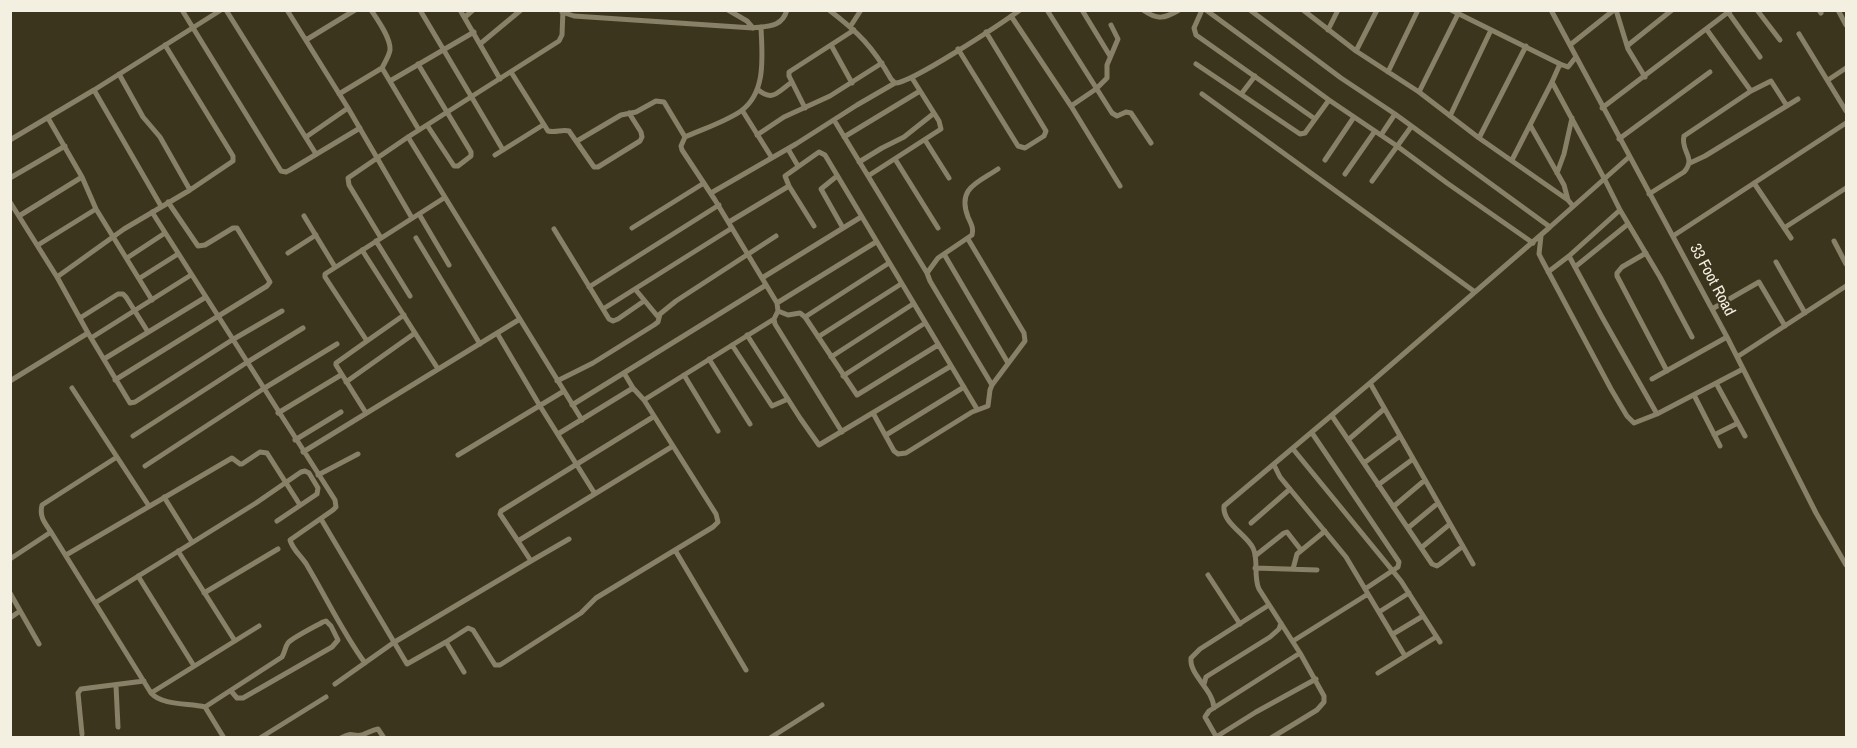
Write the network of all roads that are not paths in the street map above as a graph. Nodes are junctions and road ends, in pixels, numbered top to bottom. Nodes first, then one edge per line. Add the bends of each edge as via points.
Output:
1 (182, 10) edge
2 (224, 10) edge
3 (287, 10) edge
4 (355, 10) edge
5 (371, 10) edge
6 (420, 10) edge
7 (460, 10) edge
8 (472, 10) edge
9 (521, 10) edge
10 (728, 10) edge
11 (787, 10) edge
12 (829, 10) edge
13 (861, 10) edge
14 (1020, 10) edge
15 (1047, 10) edge
16 (1082, 10) edge
17 (1143, 10) edge
18 (1179, 10) edge
19 (1204, 10) edge
20 (1250, 10) edge
21 (1303, 10) edge
22 (1338, 10) edge
23 (1377, 10) edge
24 (1418, 10) edge
25 (1451, 10) edge
26 (1551, 10) edge
27 (1615, 10) edge
28 (1672, 10) edge
29 (1757, 10) edge
30 (1838, 10) edge
31 (562, 11) edge
32 (1729, 11) edge
33 (1458, 14) junction
34 (1011, 16) junction
35 (465, 17) junction
36 (1111, 25) dead end
37 (1846, 25) edge
38 (760, 27) junction
39 (193, 28) junction
40 (753, 28) junction
41 (852, 28) junction
42 (1328, 30) junction
43 (1491, 30) junction
44 (1707, 30) junction
45 (986, 32) junction
46 (474, 33) junction
47 (1800, 34) dead end
48 (1780, 39) dead end
49 (306, 40) junction
50 (480, 44) junction
51 (165, 45) junction
52 (831, 45) junction
53 (1570, 45) junction
54 (1526, 46) junction
55 (1627, 46) junction
56 (958, 49) junction
57 (444, 50) junction
58 (1356, 51) junction
59 (1110, 56) junction
60 (1576, 57) junction
61 (1760, 57) dead end
62 (882, 63) junction
63 (418, 64) junction
64 (1196, 64) dead end
65 (1560, 64) junction
66 (382, 68) junction
67 (1846, 68) edge
68 (511, 72) junction
69 (1388, 72) junction
70 (1710, 72) dead end
71 (119, 74) junction
72 (1255, 76) junction
73 (1645, 77) junction
74 (912, 78) junction
75 (500, 79) junction
76 (1828, 80) junction
77 (390, 81) junction
78 (792, 82) junction
79 (1552, 82) junction
80 (852, 83) junction
81 (894, 83) junction
82 (757, 89) junction
83 (1096, 89) junction
84 (94, 90) junction
85 (920, 91) junction
86 (1751, 91) junction
87 (1419, 92) junction
88 (1202, 93) dead end
89 (1242, 93) junction
90 (339, 94) junction
91 (472, 96) junction
92 (1798, 99) dead end
93 (1329, 100) junction
94 (1071, 106) junction
95 (1787, 106) junction
96 (348, 108) junction
97 (805, 108) junction
98 (1602, 108) junction
99 (742, 110) junction
100 (1846, 111) edge
101 (447, 112) junction
102 (629, 113) junction
103 (933, 114) junction
104 (1395, 114) junction
105 (1450, 116) junction
106 (1354, 117) junction
107 (48, 118) junction
108 (1572, 118) junction
109 (1315, 119) junction
110 (834, 120) junction
111 (1846, 123) edge
112 (543, 124) junction
113 (427, 125) junction
114 (1530, 125) junction
115 (1410, 127) junction
116 (360, 128) junction
117 (419, 130) junction
118 (1378, 133) junction
119 (757, 135) junction
120 (306, 136) junction
121 (408, 137) junction
122 (685, 137) junction
123 (844, 137) junction
124 (1479, 138) junction
125 (1619, 139) junction
126 (10, 140) edge
127 (925, 140) junction
128 (577, 141) junction
129 (1151, 143) dead end
130 (65, 146) junction
131 (1397, 146) junction
132 (788, 149) junction
133 (502, 150) junction
134 (316, 154) junction
135 (495, 155) dead end
136 (1629, 157) junction
137 (377, 158) junction
138 (772, 159) junction
139 (895, 159) junction
140 (1325, 160) dead end
141 (1512, 160) junction
142 (859, 162) junction
143 (1690, 163) junction
144 (798, 166) junction
145 (998, 169) dead end
146 (1557, 173) junction
147 (1345, 174) dead end
148 (837, 176) junction
149 (868, 176) junction
150 (82, 177) junction
151 (10, 178) edge
152 (949, 178) dead end
153 (1605, 180) junction
154 (1372, 181) dead end
155 (704, 183) junction
156 (1754, 183) junction
157 (789, 186) junction
158 (1120, 186) dead end
159 (1846, 188) edge
160 (190, 190) junction
161 (711, 193) junction
162 (1649, 194) junction
163 (444, 198) junction
164 (1568, 200) junction
165 (10, 202) edge
166 (168, 202) junction
167 (161, 206) junction
168 (719, 206) junction
169 (1573, 206) junction
170 (96, 209) junction
171 (1620, 210) junction
172 (152, 212) junction
173 (419, 214) junction
174 (19, 216) junction
175 (304, 216) dead end
176 (861, 217) junction
177 (412, 218) junction
178 (1628, 224) junction
179 (730, 225) junction
180 (814, 226) dead end
181 (1550, 227) junction
182 (632, 228) dead end
183 (843, 228) junction
184 (938, 228) dead end
185 (1784, 228) junction
186 (554, 229) dead end
187 (165, 232) junction
188 (316, 235) junction
189 (1541, 235) junction
190 (1673, 236) junction
191 (776, 237) dead end
192 (114, 238) junction
193 (416, 238) dead end
194 (1791, 238) dead end
195 (968, 239) junction
196 (379, 240) junction
197 (1834, 241) dead end
198 (876, 242) junction
199 (1533, 243) junction
200 (38, 245) junction
201 (363, 250) junction
202 (288, 253) dead end
203 (1646, 253) junction
204 (178, 254) junction
205 (748, 254) junction
206 (944, 254) junction
207 (1569, 256) junction
208 (127, 258) junction
209 (1776, 262) dead end
210 (889, 264) junction
211 (1846, 264) edge
212 (449, 265) dead end
213 (335, 267) junction
214 (1575, 267) junction
215 (1548, 272) junction
216 (927, 273) junction
217 (191, 275) junction
218 (57, 277) junction
219 (140, 278) junction
220 (762, 278) junction
221 (901, 284) junction
222 (766, 285) junction
223 (1846, 286) edge
224 (589, 287) junction
225 (634, 289) junction
226 (1475, 292) junction
227 (410, 296) dead end
228 (206, 297) junction
229 (152, 300) junction
230 (644, 301) junction
231 (777, 303) junction
232 (913, 304) junction
233 (603, 309) junction
234 (1712, 309) junction
235 (135, 311) junction
236 (282, 311) dead end
237 (778, 311) junction
238 (1805, 313) junction
239 (404, 315) junction
240 (217, 316) junction
241 (805, 317) junction
242 (80, 318) junction
243 (659, 318) junction
244 (520, 319) junction
245 (774, 319) junction
246 (925, 323) junction
247 (1785, 326) junction
248 (303, 328) dead end
249 (148, 332) junction
250 (415, 333) junction
251 (497, 333) junction
252 (747, 335) junction
253 (89, 336) junction
254 (818, 337) junction
255 (1692, 337) dead end
256 (1727, 337) junction
257 (232, 340) junction
258 (367, 341) junction
259 (337, 344) dead end
260 (480, 344) junction
261 (732, 345) junction
262 (938, 345) junction
263 (831, 357) junction
264 (1737, 357) junction
265 (104, 359) junction
266 (709, 359) junction
267 (246, 363) junction
268 (1008, 363) junction
269 (951, 366) junction
270 (438, 369) junction
271 (1743, 369) junction
272 (1667, 371) junction
273 (624, 374) junction
274 (341, 375) junction
275 (684, 375) junction
276 (843, 376) junction
277 (1652, 379) dead end
278 (115, 380) junction
279 (10, 381) edge
280 (557, 381) junction
281 (346, 382) junction
282 (1370, 383) junction
283 (1716, 383) junction
284 (992, 385) junction
285 (633, 387) junction
286 (964, 387) junction
287 (72, 388) dead end
288 (263, 388) junction
289 (564, 391) junction
290 (1694, 395) junction
291 (788, 399) junction
292 (644, 400) junction
293 (572, 405) junction
294 (540, 406) junction
295 (977, 409) junction
296 (1384, 409) junction
297 (341, 412) dead end
298 (278, 413) junction
299 (366, 413) junction
300 (873, 413) junction
301 (1657, 414) junction
302 (1332, 416) junction
303 (653, 417) junction
304 (582, 420) junction
305 (1738, 423) junction
306 (750, 424) dead end
307 (718, 431) dead end
308 (842, 432) junction
309 (1312, 433) junction
310 (558, 434) junction
311 (886, 435) junction
312 (1714, 435) junction
313 (133, 436) dead end
314 (1400, 436) junction
315 (1745, 436) dead end
316 (295, 440) junction
317 (1348, 440) junction
318 (673, 446) junction
319 (1720, 446) dead end
320 (1293, 449) junction
321 (303, 452) junction
322 (358, 454) dead end
323 (458, 455) dead end
324 (117, 457) junction
325 (1413, 459) junction
326 (1364, 463) junction
327 (577, 464) junction
328 (1274, 465) junction
329 (145, 466) dead end
330 (318, 475) junction
331 (1425, 480) junction
332 (285, 483) junction
333 (1378, 485) junction
334 (1290, 489) junction
335 (595, 494) junction
336 (164, 497) junction
337 (1438, 503) junction
338 (149, 506) junction
339 (300, 506) junction
340 (1394, 507) junction
341 (321, 519) junction
342 (277, 520) dead end
343 (1251, 523) dead end
344 (1450, 524) junction
345 (1408, 528) junction
346 (1325, 531) junction
347 (51, 532) junction
348 (569, 539) dead end
349 (518, 541) junction
350 (192, 542) junction
351 (1463, 546) junction
352 (1421, 548) junction
353 (278, 549) dead end
354 (675, 550) junction
355 (1301, 550) junction
356 (178, 551) junction
357 (66, 555) junction
358 (1255, 556) junction
359 (10, 559) edge
360 (531, 561) junction
361 (1473, 564) dead end
362 (1846, 564) edge
363 (1255, 568) junction
364 (1293, 569) junction
365 (1317, 570) dead end
366 (1393, 571) junction
367 (1208, 575) dead end
368 (138, 576) junction
369 (1367, 592) junction
370 (10, 593) edge
371 (204, 593) junction
372 (1409, 593) junction
373 (95, 603) junction
374 (1269, 604) junction
375 (20, 611) junction
376 (1379, 612) junction
377 (1423, 616) junction
378 (10, 618) edge
379 (1281, 623) junction
380 (1240, 624) junction
381 (259, 626) dead end
382 (1393, 634) junction
383 (235, 641) junction
384 (1293, 641) junction
385 (446, 642) junction
386 (393, 643) junction
387 (39, 644) dead end
388 (1300, 653) junction
389 (1406, 656) junction
390 (365, 663) junction
391 (194, 666) junction
392 (746, 669) dead end
393 (464, 672) dead end
394 (1378, 673) dead end
395 (1316, 679) junction
396 (144, 681) junction
397 (335, 684) dead end
398 (1204, 684) junction
399 (116, 686) junction
400 (231, 691) junction
401 (151, 693) junction
402 (326, 697) dead end
403 (822, 705) dead end
404 (205, 707) junction
405 (1214, 708) junction
406 (118, 727) dead end
407 (82, 734) dead end
408 (1279, 735) edge
409 (1216, 737) edge
410 (225, 738) edge
411 (260, 738) edge
412 (341, 738) edge
413 (384, 738) edge
414 (770, 738) edge
415 (1271, 738) edge

1 - 39 street
2 - 39 street
2 - 120 street
3 - 49 street
4 - 49 street
5 - 66 street via 390,45
6 - 57 street
7 - 35 street
8 - 35 street
9 - 50 street
10 - 40 street
11 - 38 street via 780,23
12 - 41 street
13 - 41 street
14 - 34 street
15 - 83 street
16 - 59 street
17 - 18 street via 1152,17 1163,18
19 - 72 street via 1194,28 1196,35
19 - 93 street
20 - 104 street
21 - 42 street
22 - 42 street
23 - 58 street
24 - 69 street
25 - 33 street
26 - 53 street, 33 Foot Road
27 - 53 street
27 - 55 street
28 - 55 street
29 - 48 street
30 - 37 street
31 - 40 street via 574,16
31 - 68 street via 561,39
32 - 44 street
32 - 61 street
33 - 43 street
33 - 87 street
34 - 45 street
34 - 94 street
35 - 46 street
36 - 59 street via 1118,39
38 - 40 street
38 - 82 street via 762,61
39 - 51 street
39 - 134 street via 281,171 286,172
41 - 52 street
41 - 62 street
42 - 58 street
43 - 54 street
43 - 105 street
44 - 73 street
44 - 86 street
45 - 56 street
45 - 56 street via 1046,131 1025,148 1018,146
46 - 50 street
46 - 57 street
47 - 76 street
49 - 90 street
50 - 75 street
51 - 71 street
51 - 160 street via 234,159
52 - 78 street via 791,69
52 - 80 street
53 - 60 street, 33 Foot Road
54 - 65 street
54 - 124 street
55 - 73 street
56 - 74 street
57 - 63 street
57 - 91 street
58 - 69 street
59 - 83 street via 1107,78
60 - 65 street via 1568,67
60 - 98 street, 33 Foot Road
62 - 80 street
62 - 81 street
63 - 77 street
63 - 101 street
64 - 89 street
65 - 79 street
66 - 77 street
66 - 90 street
67 - 76 street
68 - 75 street
68 - 112 street
69 - 87 street
70 - 125 street
71 - 84 street
71 - 160 street
72 - 89 street
72 - 109 street
73 - 98 street
74 - 81 street
74 - 85 street
75 - 91 street
76 - 100 street
77 - 117 street
78 - 82 street via 771,97
78 - 97 street
79 - 108 street
79 - 114 street
80 - 97 street
81 - 110 street
82 - 99 street
83 - 94 street
83 - 129 street via 1114,115 1131,113
84 - 107 street
84 - 167 street
85 - 103 street
85 - 123 street
86 - 95 street via 1771,81
86 - 143 street via 1684,136
87 - 105 street
88 - 226 street
89 - 109 street via 1300,134
90 - 96 street
91 - 101 street
91 - 133 street
92 - 95 street
93 - 106 street
93 - 109 street
94 - 158 street
95 - 143 street
96 - 116 street
96 - 120 street
97 - 119 street
98 - 125 street, 33 Foot Road
99 - 119 street
99 - 122 street
101 - 113 street
101 - 113 street via 472,154 469,159 453,166
102 - 122 street via 660,100
102 - 128 street
102 - 128 street via 642,137 640,141 598,167 591,164
103 - 127 street via 941,129
103 - 142 street via 904,137
104 - 115 street
104 - 118 street
105 - 124 street
106 - 118 street
106 - 140 street
107 - 126 street
107 - 130 street
108 - 146 street
108 - 153 street
110 - 123 street
110 - 132 street
111 - 156 street
112 - 128 street via 548,131 569,131
112 - 133 street
113 - 117 street
114 - 141 street
114 - 146 street
115 - 131 street
115 - 181 street
116 - 134 street
116 - 137 street
117 - 121 street
118 - 131 street
118 - 147 street
119 - 138 street
120 - 134 street
121 - 137 street
121 - 163 street
122 - 155 street via 681,150
123 - 142 street
124 - 141 street
125 - 136 street, 33 Foot Road
127 - 139 street
127 - 152 street
130 - 150 street
130 - 151 street
131 - 154 street
131 - 199 street
132 - 138 street
132 - 144 street
133 - 135 street
136 - 153 street
136 - 162 street, 33 Foot Road
137 - 177 street
137 - 196 street via 347,181
138 - 161 street
139 - 149 street
139 - 184 street
141 - 164 street
142 - 149 street
143 - 162 street via 1684,172
144 - 148 street via 823,153
144 - 157 street via 785,176
145 - 195 street via 964,196 973,231
146 - 164 street
148 - 176 street
148 - 183 street via 821,189
149 - 216 street
150 - 170 street
150 - 174 street
153 - 169 street
153 - 171 street
155 - 161 street
155 - 182 street
156 - 185 street
156 - 190 street
157 - 179 street
157 - 180 street
159 - 185 street
160 - 166 street
161 - 168 street
162 - 190 street, 33 Foot Road
163 - 173 street
163 - 244 street
164 - 169 street
165 - 174 street
166 - 167 street
166 - 240 street via 198,246 237,228 269,279 267,286
167 - 172 street
168 - 179 street
168 - 224 street
169 - 181 street
170 - 192 street
170 - 200 street
171 - 178 street
171 - 207 street
172 - 187 street
172 - 192 street
173 - 177 street
173 - 212 street
174 - 200 street
175 - 188 street
176 - 183 street
176 - 198 street
177 - 196 street
178 - 203 street
178 - 214 street
179 - 205 street
179 - 225 street
181 - 189 street
183 - 220 street
185 - 194 street
186 - 224 street
187 - 204 street
187 - 208 street
188 - 202 street
188 - 213 street
189 - 199 street
189 - 215 street via 1539,254
190 - 234 street, 33 Foot Road
191 - 205 street
192 - 208 street
192 - 218 street
193 - 260 street
195 - 206 street
195 - 268 street via 1024,333 1025,341
196 - 201 street
196 - 227 street
197 - 211 street
198 - 210 street
198 - 231 street
199 - 226 street
200 - 218 street
201 - 213 street
201 - 239 street
203 - 255 street
203 - 272 street via 1622,267 1617,276
204 - 217 street
204 - 219 street
205 - 220 street
205 - 243 street via 663,310
206 - 216 street
206 - 268 street
207 - 214 street
207 - 215 street
208 - 219 street
209 - 238 street
210 - 221 street
210 - 241 street
213 - 258 street via 325,277
214 - 301 street
215 - 301 street via 1631,421 1638,423
216 - 284 street
217 - 228 street
217 - 229 street
218 - 242 street
219 - 229 street
220 - 222 street
221 - 232 street
221 - 254 street
222 - 231 street
222 - 273 street
223 - 238 street
224 - 233 street
225 - 230 street
225 - 233 street
226 - 282 street
228 - 240 street
228 - 249 street
229 - 235 street
230 - 233 street via 613,321
230 - 243 street
231 - 237 street
232 - 246 street
232 - 263 street
234 - 247 street via 1759,282
234 - 256 street, 33 Foot Road
235 - 242 street via 123,294 118,294
235 - 249 street
235 - 253 street
236 - 257 street
237 - 241 street
237 - 245 street
238 - 247 street
239 - 250 street
239 - 258 street
240 - 257 street
240 - 278 street
241 - 254 street
242 - 253 street
243 - 280 street via 654,326
244 - 251 street
244 - 280 street
245 - 252 street
245 - 308 street
246 - 262 street
246 - 276 street
247 - 264 street
248 - 267 street
249 - 265 street
250 - 270 street
250 - 281 street
251 - 260 street
251 - 294 street
252 - 261 street
252 - 291 street
253 - 265 street
253 - 279 street
254 - 263 street
256 - 264 street, 33 Foot Road
256 - 272 street
257 - 267 street
257 - 278 street via 132,403
258 - 274 street via 336,363
259 - 288 street
260 - 270 street
261 - 266 street
261 - 291 street via 772,406
262 - 269 street
262 - 276 street via 858,395
263 - 276 street
264 - 271 street, 33 Foot Road
265 - 278 street
266 - 275 street
266 - 306 street
267 - 288 street
267 - 313 street
268 - 284 street
269 - 286 street
269 - 300 street
270 - 299 street
271 - 283 street
271 - 362 street, 33 Foot Road
272 - 277 street
273 - 285 street
273 - 293 street
274 - 281 street
274 - 298 street
275 - 292 street
275 - 307 street
280 - 289 street
281 - 299 street
282 - 296 street
282 - 302 street
283 - 290 street
283 - 305 street
284 - 295 street via 988,406
285 - 292 street
285 - 304 street
286 - 295 street
286 - 311 street
287 - 324 street
288 - 298 street
288 - 329 street
289 - 293 street
289 - 294 street
290 - 301 street
290 - 312 street
291 - 308 street via 818,445
292 - 303 street
293 - 304 street
294 - 310 street
294 - 323 street
295 - 311 street via 902,454 894,451
296 - 314 street
296 - 317 street
297 - 316 street
298 - 316 street
299 - 321 street
300 - 308 street
300 - 311 street
302 - 309 street
302 - 317 street
303 - 318 street
303 - 327 street
304 - 310 street
305 - 312 street
305 - 315 street
309 - 320 street
309 - 366 street via 1398,559 1399,565
310 - 327 street
312 - 319 street
314 - 325 street
314 - 326 street
316 - 321 street
317 - 326 street
318 - 335 street
318 - 354 street via 718,522
320 - 328 street
320 - 366 street
321 - 330 street
322 - 330 street
324 - 338 street
324 - 347 street via 42,505 42,520
325 - 331 street
325 - 333 street
326 - 333 street
327 - 335 street
327 - 349 street via 500,512
328 - 334 street
328 - 358 street via 1224,506 1225,515 1251,545
330 - 341 street via 336,504
331 - 337 street
331 - 340 street
332 - 336 street via 264,452 242,464 232,458
332 - 339 street
332 - 339 street via 301,472 309,473 319,491
332 - 350 street
333 - 340 street
334 - 343 street
334 - 346 street
335 - 349 street
336 - 338 street
336 - 350 street
337 - 344 street
337 - 345 street
338 - 357 street
339 - 342 street
340 - 345 street
341 - 386 street
341 - 390 street via 291,538 291,544
344 - 351 street
344 - 352 street
345 - 352 street
346 - 355 street
346 - 369 street
347 - 357 street
347 - 359 street
348 - 360 street
349 - 360 street
350 - 356 street
351 - 352 street via 1437,566
351 - 361 street
353 - 371 street
354 - 385 street via 596,598 581,613 500,665 495,665 470,628
354 - 392 street
355 - 358 street via 1287,532
355 - 364 street
356 - 368 street
356 - 371 street
357 - 373 street
358 - 363 street
360 - 386 street
363 - 364 street
363 - 374 street via 1256,582
364 - 365 street
366 - 369 street
366 - 372 street
367 - 380 street
368 - 373 street
368 - 391 street
369 - 376 street
369 - 384 street
370 - 375 street
371 - 383 street
372 - 376 street
372 - 377 street
373 - 396 street
374 - 379 street
374 - 380 street
375 - 378 street
375 - 387 street
376 - 382 street
377 - 382 street
377 - 389 street via 1438,640
379 - 384 street
379 - 398 street via 1270,637 1206,677
380 - 398 street via 1191,658 1192,667
381 - 383 street
382 - 389 street
383 - 391 street
384 - 388 street
385 - 386 street via 409,664
385 - 393 street
386 - 390 street
388 - 395 street
388 - 405 street
389 - 394 street
390 - 397 street
391 - 401 street
395 - 408 street via 1324,696 1321,706
395 - 409 street
396 - 399 street
396 - 401 street
398 - 405 street
399 - 406 street
399 - 407 street via 81,689 78,693
400 - 400 street via 237,698 243,698 332,647 338,640 332,626 326,621 292,640 282,657
400 - 404 street
401 - 404 street via 163,700
402 - 411 street
403 - 414 street
404 - 410 street
405 - 409 street via 1205,717
408 - 415 street
412 - 413 street via 375,729

